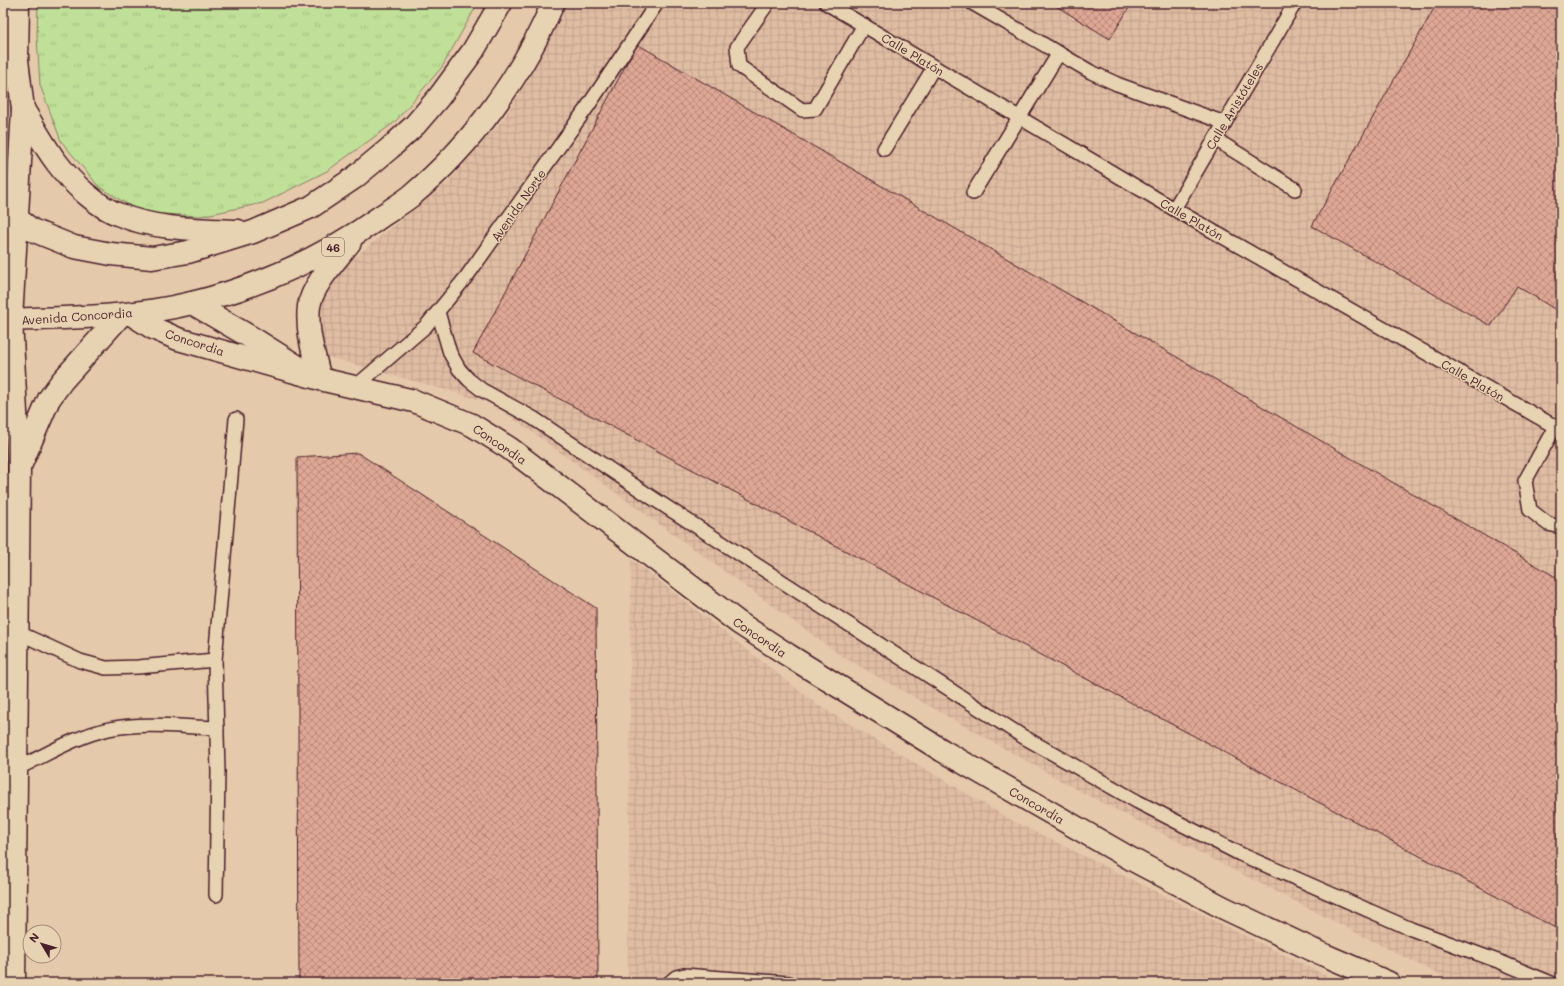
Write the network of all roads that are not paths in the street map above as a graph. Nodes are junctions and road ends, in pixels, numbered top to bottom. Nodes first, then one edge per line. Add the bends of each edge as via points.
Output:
1 (18, 3) edge
2 (501, 3) edge
3 (554, 3) edge
4 (657, 3) edge
5 (768, 3) edge
6 (826, 3) edge
7 (972, 3) edge
8 (1295, 3) edge
9 (864, 25) junction
10 (1058, 53) junction
11 (17, 60) junction
12 (934, 67) junction
13 (3, 94) edge
14 (23, 109) junction
15 (1018, 117) junction
16 (1225, 123) junction
17 (1215, 139) junction
18 (884, 149) dead end
19 (1295, 189) dead end
20 (973, 193) dead end
21 (1174, 209) junction
22 (9, 213) edge
23 (253, 232) junction
24 (356, 235) junction
25 (192, 303) junction
26 (438, 312) junction
27 (125, 315) junction
28 (7, 320) edge
29 (315, 377) junction
30 (355, 387) junction
31 (3, 407) edge
32 (236, 419) dead end
33 (17, 424) junction
34 (1558, 428) edge
35 (19, 468) junction
36 (1561, 527) edge
37 (17, 632) junction
38 (214, 660) junction
39 (217, 728) junction
40 (16, 769) junction
41 (216, 895) dead end
42 (14, 983) edge
43 (669, 983) edge
44 (789, 983) edge
45 (1389, 983) edge
46 (1551, 983) edge

1 - 11 main road
2 - 23 main road via 473,51 415,125 354,178 311,207
3 - 24 main road, Avenida Concordia / 46 via 524,60 500,98 471,136 410,196
4 - 26 lane, Avenida Norte via 511,216
5 - 9 lane via 737,47 739,66 802,110 815,109
6 - 9 lane, Calle Platón
7 - 10 lane
8 - 16 lane, Calle Aristóteles
9 - 12 lane, Calle Platón
10 - 15 lane
10 - 16 lane via 1117,84
11 - 13 main road
11 - 14 main road
12 - 15 lane, Calle Platón
12 - 18 lane
14 - 22 main road
14 - 23 main road via 66,173 97,202 119,215 151,224 180,228
15 - 20 lane
15 - 21 lane, Calle Platón
16 - 17 lane, Calle Aristóteles
17 - 19 lane
17 - 21 lane, Calle Aristóteles
21 - 34 lane, Calle Platón
22 - 23 main road via 32,230 74,247 152,258 188,252
22 - 28 main road
24 - 25 main road, Avenida Concordia / 46 via 279,274
24 - 29 main road via 324,276 309,305
25 - 27 main road, Avenida Concordia / 46
25 - 29 main road
26 - 30 lane, Avenida Norte via 414,337
26 - 46 lane via 450,353 459,369 473,384 533,418 1022,736 1138,802 1240,854 1411,929
27 - 28 main road, Avenida Concordia / 46
27 - 29 main road, Concordia via 178,339
27 - 35 main road via 62,381 49,399
28 - 33 main road
29 - 30 main road, Concordia
30 - 45 main road, Concordia via 414,401 472,425 509,448 739,623 880,713 1133,860 1224,908
31 - 33 main road
32 - 38 lane
33 - 35 main road
34 - 36 lane via 1525,481 1530,510 1548,524
35 - 37 main road
37 - 38 lane via 80,661 106,668
37 - 40 main road
38 - 39 lane
39 - 40 lane via 140,726 109,729 80,739
39 - 41 lane
40 - 42 main road
43 - 44 lane via 684,975

